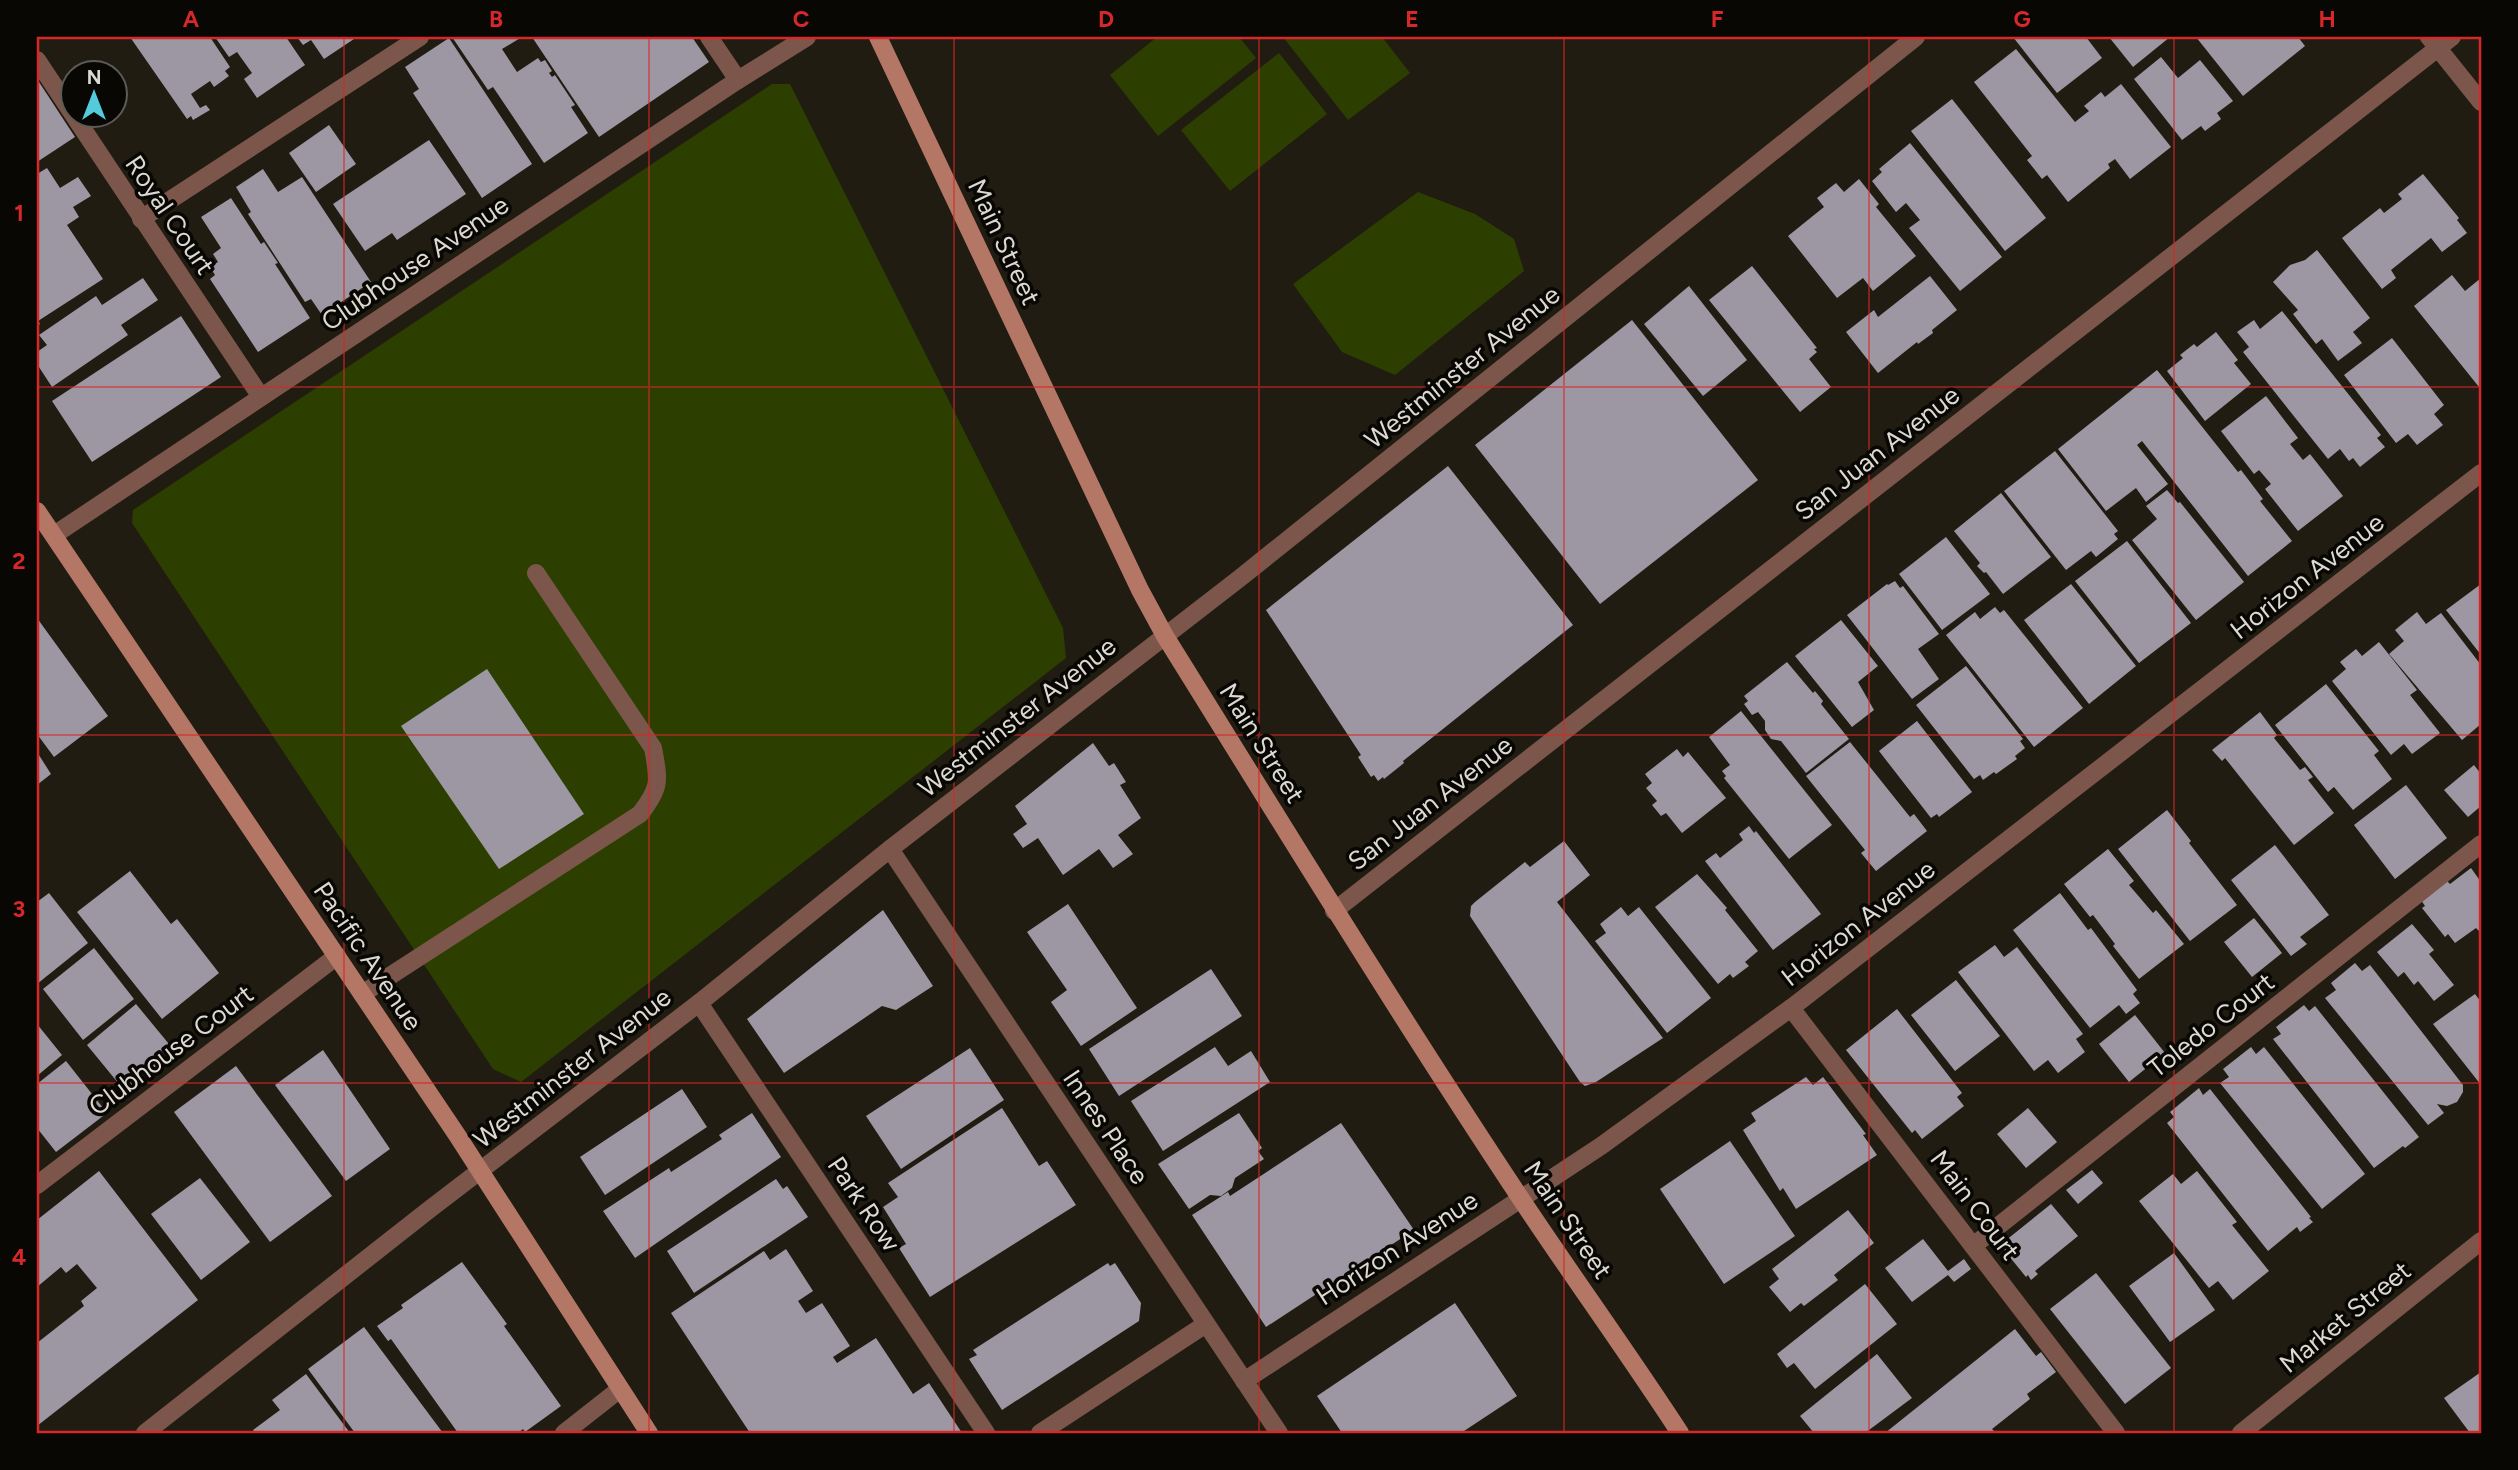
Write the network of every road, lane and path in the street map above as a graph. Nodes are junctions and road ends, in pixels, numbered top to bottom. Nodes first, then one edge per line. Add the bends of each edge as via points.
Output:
1 (420, 37) edge
2 (709, 37) edge
3 (807, 37) edge
4 (878, 37) edge
5 (1916, 37) edge
6 (2439, 40) edge
7 (37, 60) edge
8 (738, 80) junction
9 (2481, 102) edge
10 (141, 219) junction
11 (261, 397) junction
12 (2481, 473) edge
13 (37, 511) edge
14 (54, 535) junction
15 (536, 573) dead end
16 (1165, 636) junction
17 (2481, 844) edge
18 (890, 849) junction
19 (1334, 911) junction
20 (337, 956) junction
21 (362, 994) junction
22 (699, 1003) junction
23 (1791, 1008) junction
24 (481, 1171) junction
25 (37, 1185) edge
26 (1520, 1198) junction
27 (2481, 1241) edge
28 (1973, 1246) junction
29 (1206, 1324) junction
30 (1244, 1381) junction
31 (620, 1389) junction
32 (145, 1433) edge
33 (564, 1433) edge
34 (649, 1433) edge
35 (986, 1433) edge
36 (1040, 1433) edge
37 (1279, 1433) edge
38 (1680, 1433) edge
39 (2116, 1433) edge
40 (2241, 1433) edge

1 - 10 street
2 - 8 street
3 - 8 street, Clubhouse Avenue
4 - 16 street, Main Street
5 - 16 street, Westminster Avenue
6 - 9 street
6 - 19 street, San Juan Avenue
7 - 10 street, Royal Court
8 - 11 street, Clubhouse Avenue
10 - 11 street, Royal Court
11 - 14 street, Clubhouse Avenue
12 - 23 street, Horizon Avenue
13 - 14 street, Pacific Avenue
14 - 20 street, Pacific Avenue
15 - 21 street via 653,748 658,776 655,795 640,814
16 - 18 street, Westminster Avenue
16 - 19 street, Main Street
17 - 28 street, Toledo Court
18 - 22 street, Westminster Avenue
18 - 29 street, Innes Place
19 - 26 street, Main Street
20 - 21 street, Pacific Avenue
20 - 25 street, Clubhouse Court
21 - 24 street, Pacific Avenue
22 - 24 street, Westminster Avenue
22 - 35 street, Park Row
23 - 26 street, Horizon Avenue via 1601,1146
23 - 28 street, Main Court
24 - 31 street, Pacific Avenue
24 - 32 street, Westminster Avenue
26 - 30 street, Horizon Avenue
26 - 38 street, Main Street
27 - 40 street, Market Street
28 - 39 street, Main Court
29 - 30 street, Innes Place
29 - 36 street
30 - 37 street, Innes Place
31 - 33 street
31 - 34 street, Pacific Avenue

